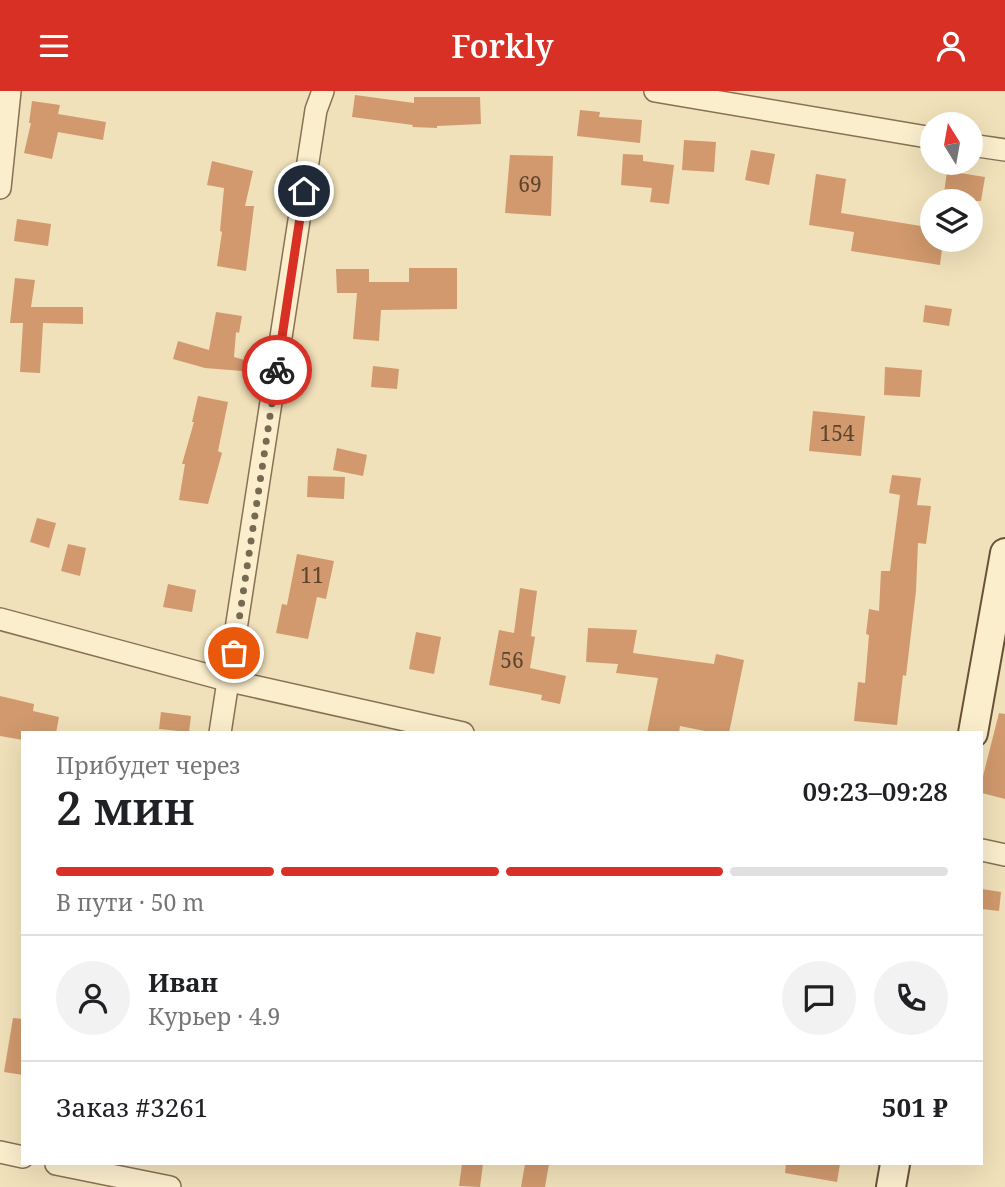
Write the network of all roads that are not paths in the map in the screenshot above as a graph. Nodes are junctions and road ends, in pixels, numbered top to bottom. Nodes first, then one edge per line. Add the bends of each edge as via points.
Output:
1 (10, 91) edge
2 (323, 91) edge
3 (655, 91) edge
4 (920, 136) edge
5 (984, 147) edge
6 (1005, 151) edge
7 (0, 188) edge
8 (1005, 553) edge
9 (0, 619) edge
10 (230, 681) junction
11 (220, 731) edge
12 (454, 731) edge
13 (974, 731) edge
14 (983, 850) edge
15 (1005, 855) edge
16 (0, 1152) edge
17 (21, 1157) edge
18 (62, 1165) edge
19 (895, 1165) edge
20 (140, 1177) edge
21 (170, 1187) edge
22 (891, 1187) edge

1 - 7 street
2 - 10 street via 316,110
3 - 4 street
5 - 6 street
8 - 13 street
9 - 10 street
10 - 11 street
10 - 12 street
14 - 15 street
16 - 17 street
18 - 20 street
19 - 22 street
20 - 21 street

